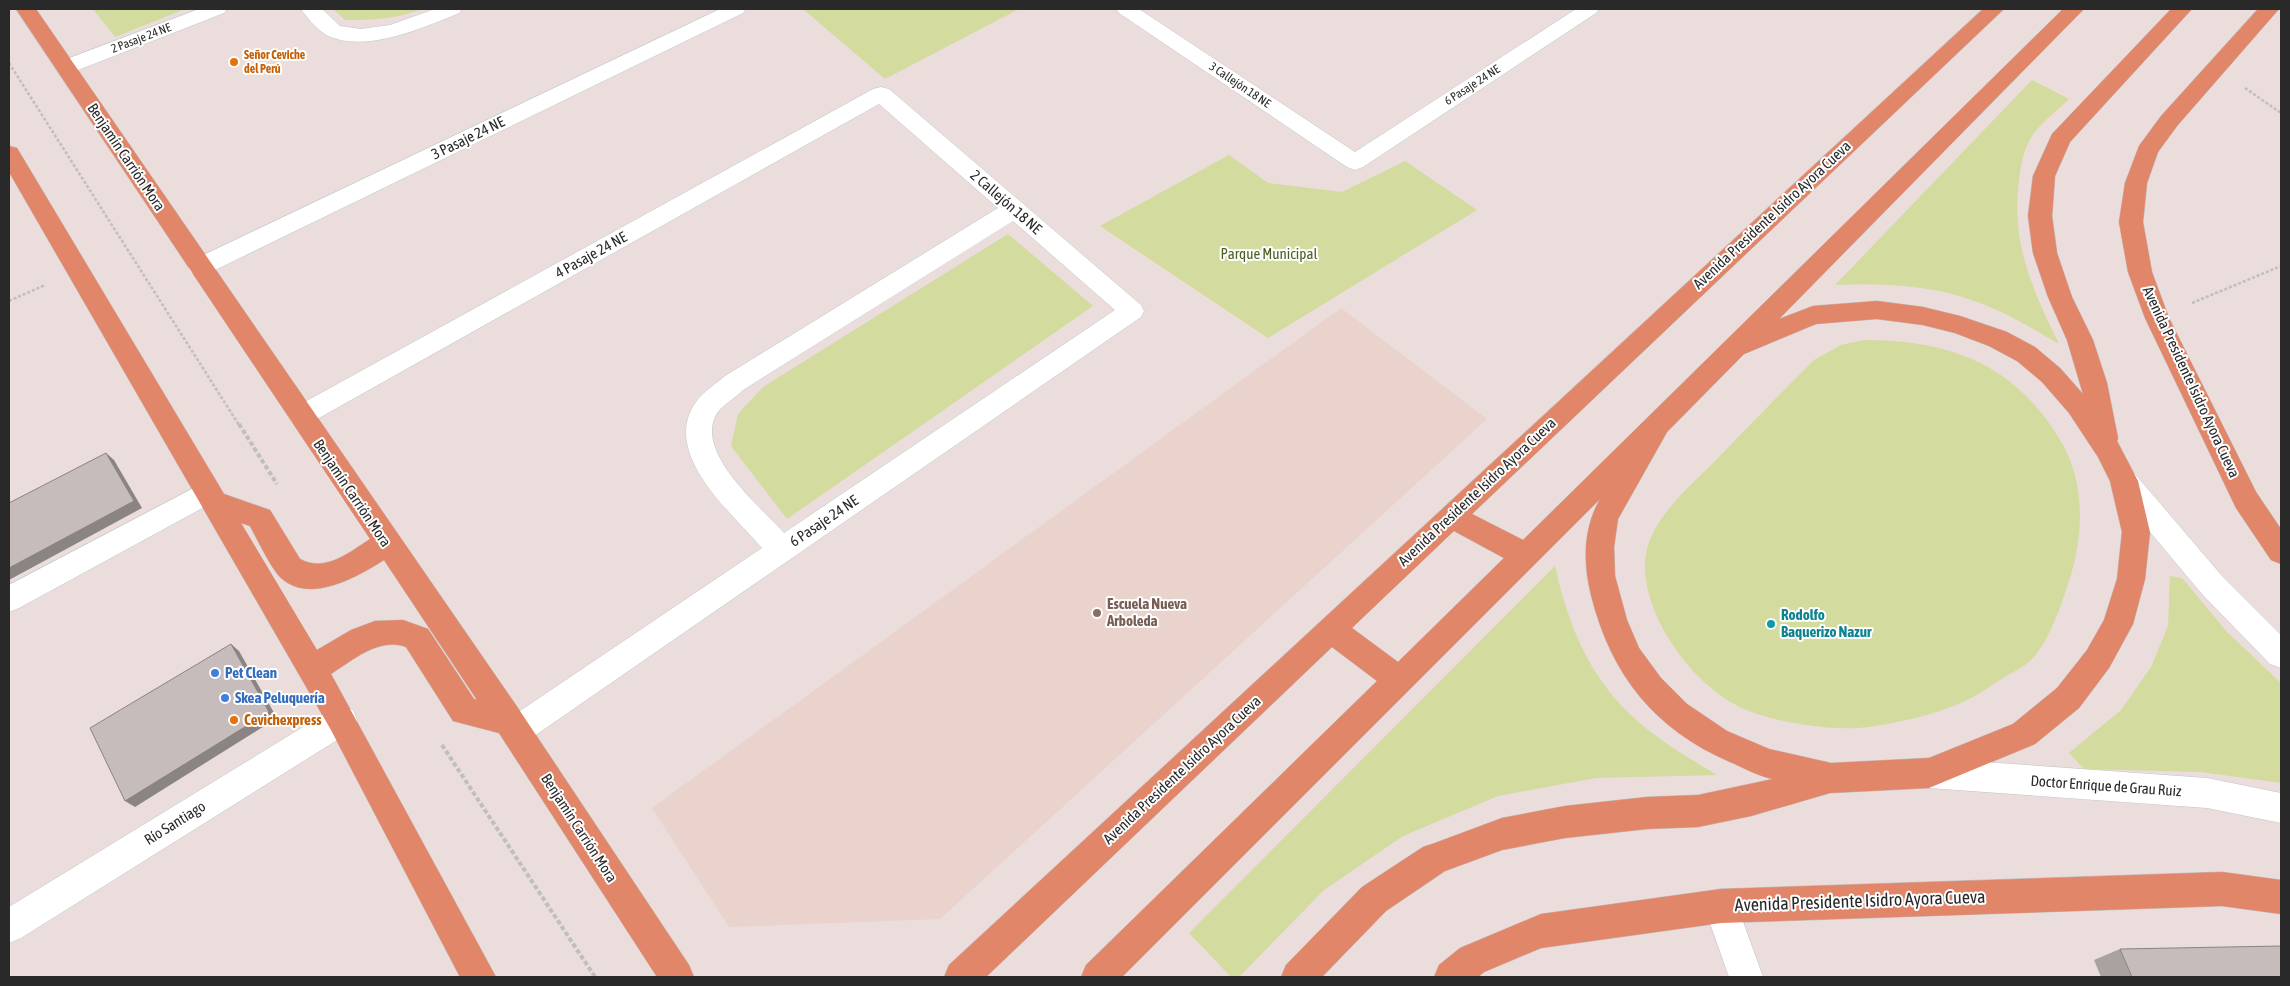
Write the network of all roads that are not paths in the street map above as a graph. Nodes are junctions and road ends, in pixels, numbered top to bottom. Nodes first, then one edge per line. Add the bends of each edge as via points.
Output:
1 (26, 9) edge
2 (217, 9) edge
3 (311, 9) edge
4 (452, 9) edge
5 (736, 9) edge
6 (1126, 9) edge
7 (1589, 9) edge
8 (1994, 9) edge
9 (2074, 9) edge
10 (2182, 9) edge
11 (2260, 11) edge
12 (66, 67) junction
13 (880, 94) joint
14 (9, 153) edge
15 (1355, 162) joint
16 (1014, 209) junction
17 (200, 267) junction
18 (1132, 311) joint
19 (1732, 349) junction
20 (301, 416) junction
21 (1658, 425) junction
22 (2107, 449) junction
23 (2124, 481) junction
24 (210, 497) junction
25 (1450, 516) junction
26 (387, 544) junction
27 (782, 550) junction
28 (2281, 552) edge
29 (1525, 555) junction
30 (9, 599) edge
31 (1330, 630) junction
32 (2281, 655) edge
33 (312, 670) junction
34 (1399, 680) junction
35 (342, 720) junction
36 (512, 726) junction
37 (1929, 773) junction
38 (1831, 778) junction
39 (2281, 808) edge
40 (2281, 897) edge
41 (1721, 906) junction
42 (9, 926) edge
43 (479, 977) edge
44 (678, 977) edge
45 (961, 977) edge
46 (1098, 977) edge
47 (1298, 977) edge
48 (1452, 977) edge
49 (1746, 977) edge

1 - 12 main road, Benjamín Carrión Mora
2 - 12 street, 2 Pasaje 24 NE
3 - 4 street via 334,30 354,34 398,30
5 - 17 street, 3 Pasaje 24 NE
6 - 15 street, 3 Callejón 18 NE
7 - 15 street, 6 Pasaje 24 NE
8 - 25 main road, Avenida Presidente Isidro Ayora Cueva
9 - 19 main road
10 - 22 main road via 2060,139 2044,176 2040,216 2045,253 2091,374
11 - 28 main road, Avenida Presidente Isidro Ayora Cueva via 2147,151 2136,183 2131,222 2140,272 2157,318 2246,500
12 - 17 main road, Benjamín Carrión Mora
13 - 16 street, 2 Callejón 18 NE
13 - 20 street, 4 Pasaje 24 NE
14 - 24 main road
16 - 18 street, 2 Callejón 18 NE
16 - 27 street via 734,383 706,408 698,433 704,458 718,479
17 - 20 main road, Benjamín Carrión Mora
18 - 27 street, 6 Pasaje 24 NE
19 - 21 main road
19 - 22 main road via 1813,315 1877,310 1960,325 2026,354 2051,375 2078,406
20 - 26 main road, Benjamín Carrión Mora
21 - 29 main road
21 - 38 main road via 1604,518 1600,547 1601,576 1612,620 1628,657 1650,688 1676,714 1716,741 1767,763
22 - 23 main road
23 - 32 street via 2212,585
23 - 37 main road via 2136,532 2131,578 2118,624 2098,660 2068,698 2024,734
24 - 26 main road via 260,518 290,568 298,574 310,577 342,570
24 - 30 street
24 - 33 main road
25 - 29 main road
25 - 31 main road, Avenida Presidente Isidro Ayora Cueva
26 - 36 main road, Benjamín Carrión Mora
27 - 36 street, 6 Pasaje 24 NE
29 - 34 main road
31 - 34 main road
31 - 45 main road, Avenida Presidente Isidro Ayora Cueva
33 - 35 main road
33 - 36 main road via 370,636 393,630 406,632 417,638 464,711
34 - 46 main road
35 - 42 street, Río Santiago
35 - 43 main road
36 - 44 main road, Benjamín Carrión Mora
37 - 38 main road
37 - 39 street, Doctor Enrique de Grau Ruiz via 2207,793
38 - 47 main road via 1752,801 1698,811 1574,821 1502,834 1435,859 1374,899
40 - 41 main road, Avenida Presidente Isidro Ayora Cueva via 2222,889
41 - 48 main road, Avenida Presidente Isidro Ayora Cueva via 1541,931 1472,960
41 - 49 street

